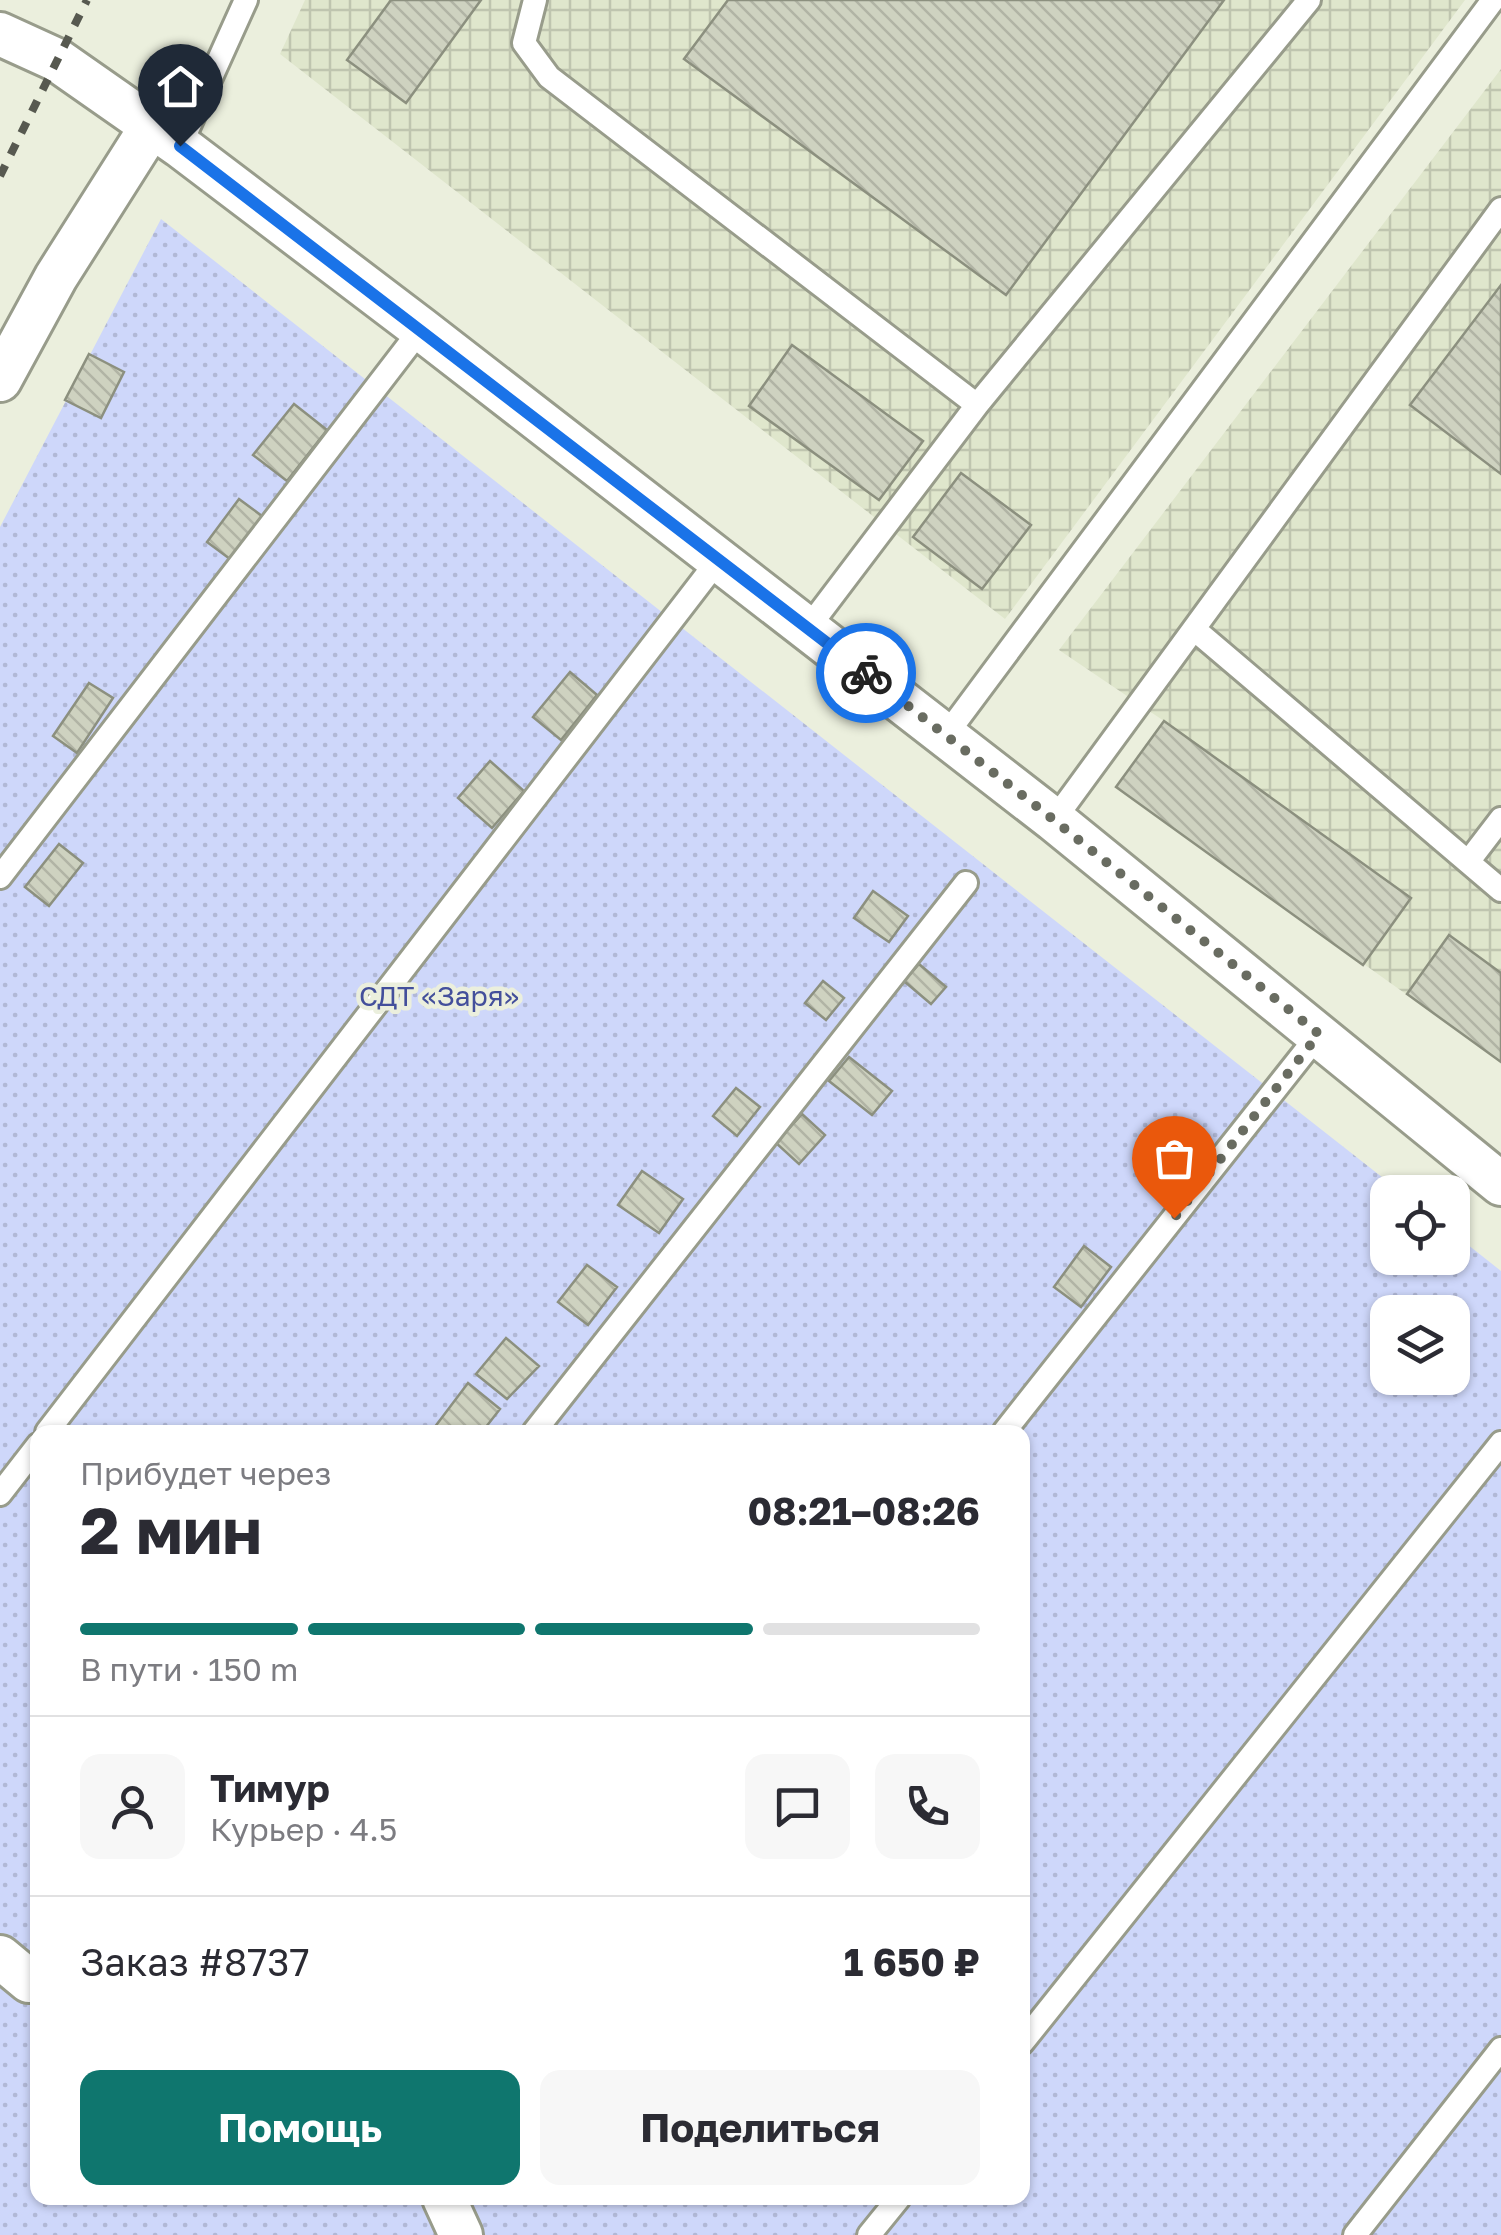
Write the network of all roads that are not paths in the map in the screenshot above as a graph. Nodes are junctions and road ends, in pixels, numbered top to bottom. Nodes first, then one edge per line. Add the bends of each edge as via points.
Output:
1 (246, 0) edge
2 (535, 0) edge
3 (1309, 0) edge
4 (1493, 0) edge
5 (0, 34) edge
6 (165, 136) junction
7 (1501, 209) edge
8 (421, 330) junction
9 (0, 380) edge
10 (977, 405) junction
11 (720, 559) junction
12 (808, 628) junction
13 (1194, 629) junction
14 (946, 735) junction
15 (1501, 819) edge
16 (1054, 820) junction
17 (1468, 862) junction
18 (0, 877) edge
19 (966, 883) dead end
20 (1501, 890) edge
21 (1319, 1034) junction
22 (1501, 1184) edge
23 (52, 1425) edge
24 (540, 1425) edge
25 (1010, 1425) edge
26 (1501, 1443) edge
27 (30, 1455) edge
28 (0, 1494) edge
29 (0, 1957) edge
30 (30, 1981) edge
31 (1030, 2033) edge
32 (1501, 2049) edge
33 (447, 2205) edge
34 (894, 2205) edge
35 (461, 2235) edge
36 (870, 2235) edge
37 (1354, 2235) edge

1 - 6 lane
2 - 10 lane via 524,44 548,77
3 - 10 lane
4 - 14 lane
5 - 6 street via 57,60
6 - 8 street
6 - 9 street via 56,276
7 - 13 lane
8 - 11 street
8 - 18 lane
10 - 12 lane
11 - 12 street
11 - 23 lane
12 - 14 street
13 - 16 lane
13 - 17 lane
14 - 16 street
15 - 17 lane
16 - 21 street
17 - 20 lane
19 - 24 lane
21 - 22 street
21 - 25 lane
26 - 31 lane
27 - 28 lane
29 - 30 street
32 - 37 lane
33 - 35 street
34 - 36 lane

